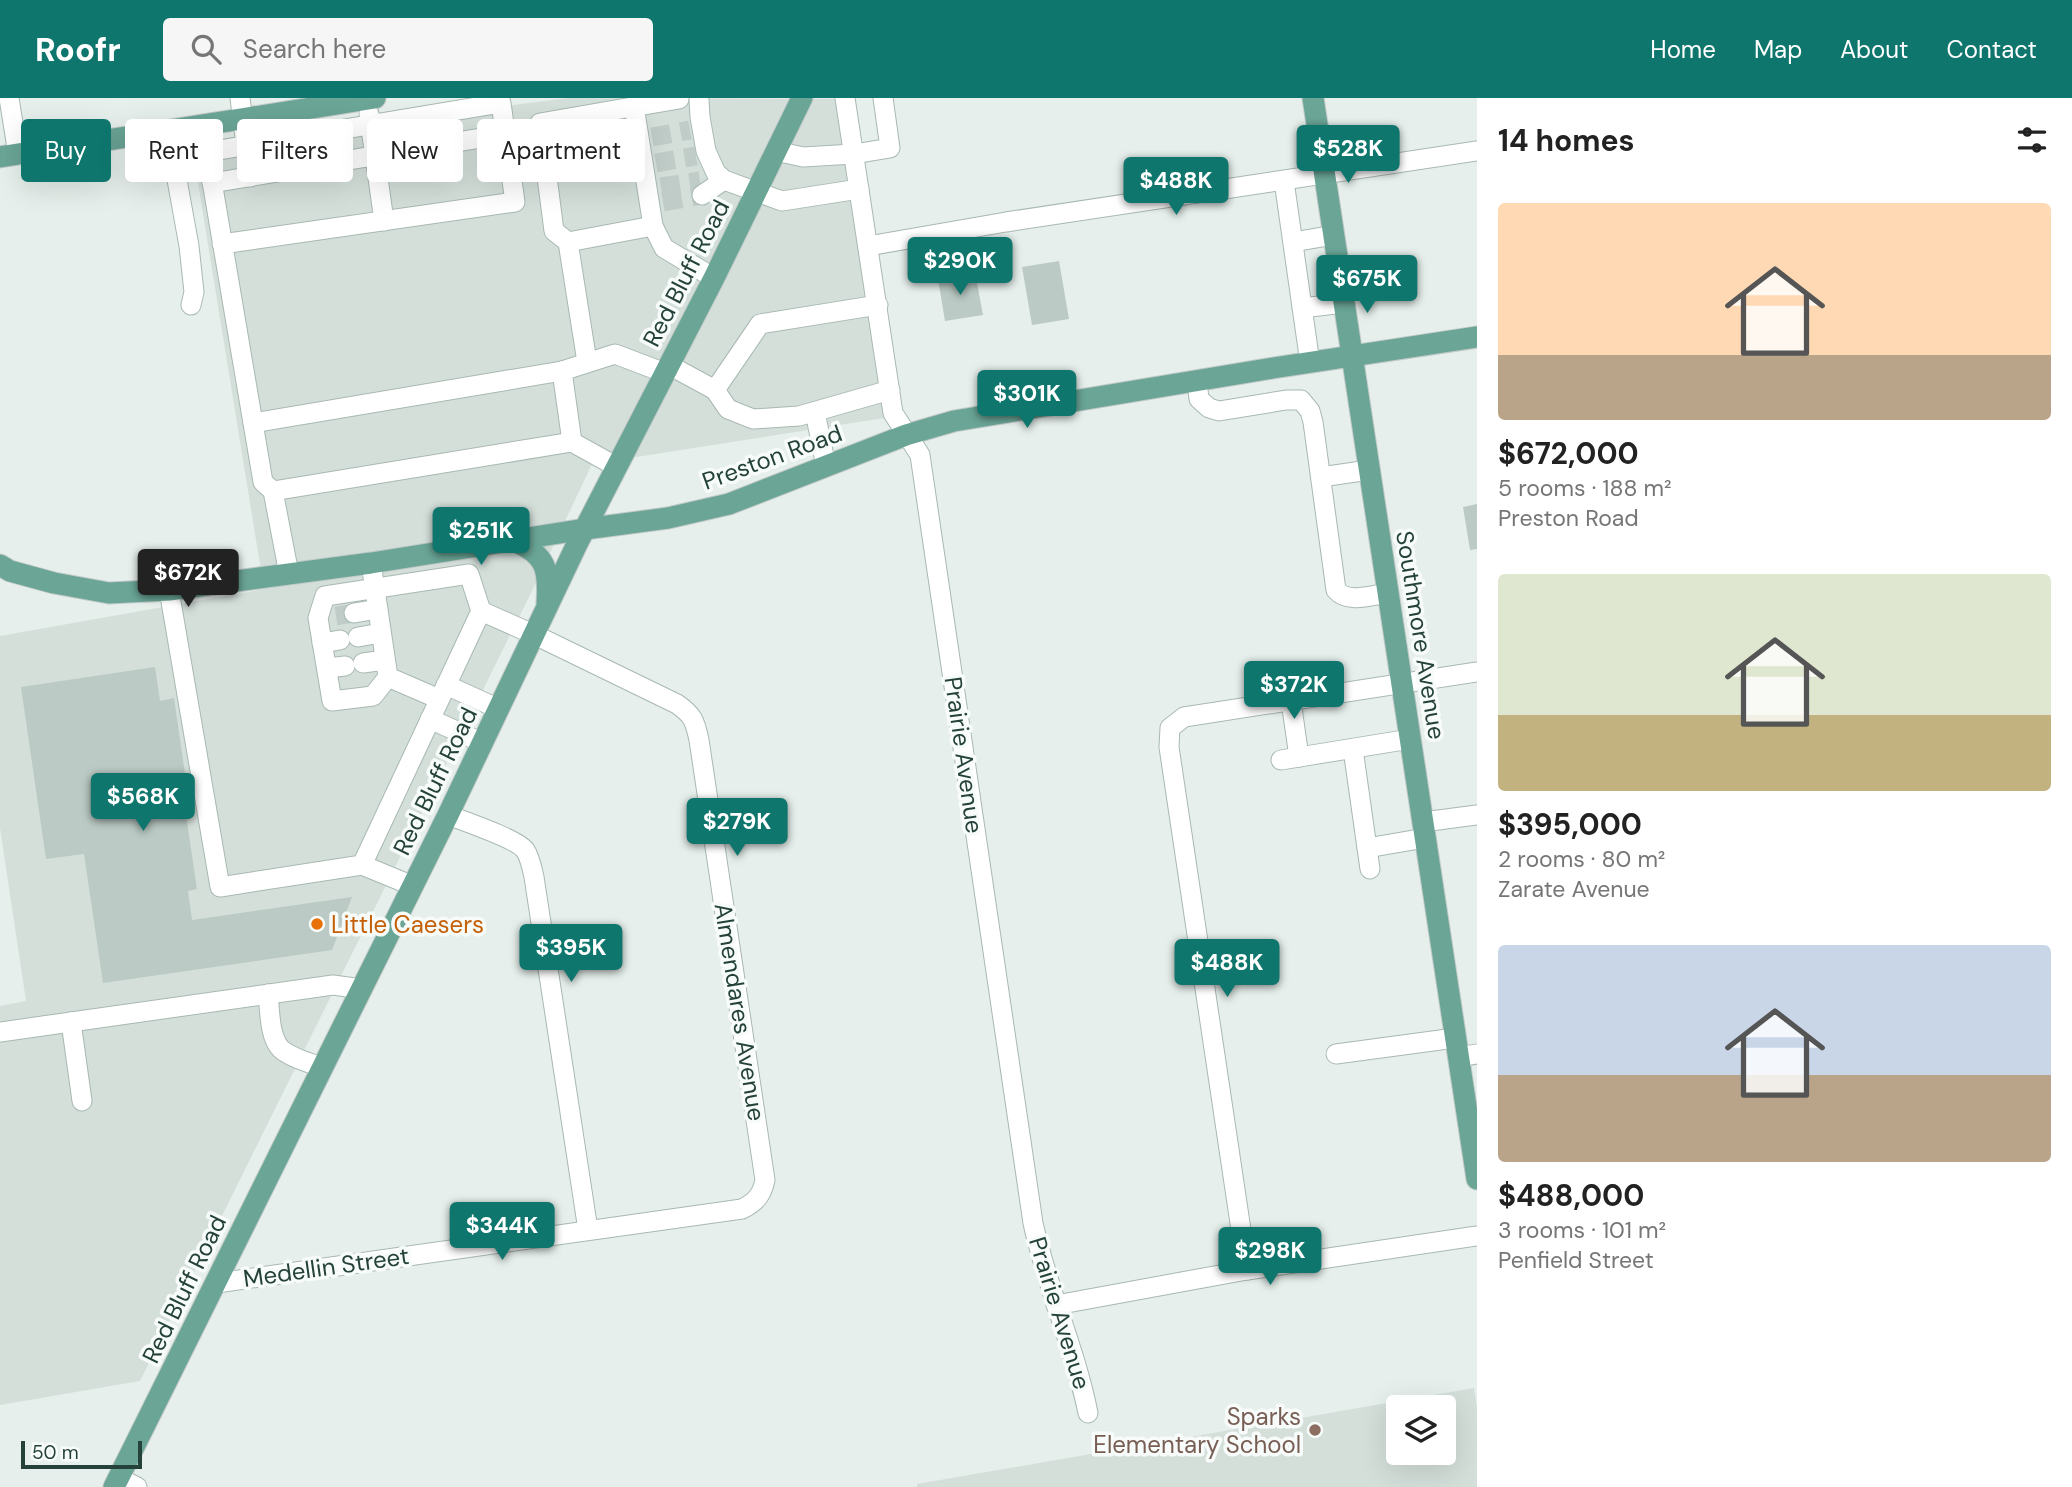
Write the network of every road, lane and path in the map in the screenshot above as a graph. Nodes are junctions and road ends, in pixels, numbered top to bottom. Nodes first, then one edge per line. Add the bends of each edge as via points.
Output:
1 (9, 98) edge
2 (679, 98) edge
3 (802, 98) edge
4 (845, 98) edge
5 (883, 98) edge
6 (1313, 98) edge
7 (371, 99) edge
8 (705, 99) edge
9 (472, 103) edge
10 (634, 106) junction
11 (241, 108) edge
12 (204, 119) edge
13 (370, 119) edge
14 (398, 119) edge
15 (503, 119) edge
16 (125, 137) edge
17 (1477, 151) edge
18 (776, 152) junction
19 (854, 154) junction
20 (9, 156) edge
21 (1325, 174) junction
22 (722, 178) junction
23 (237, 179) edge
24 (1284, 181) junction
25 (177, 182) edge
26 (379, 182) edge
27 (512, 182) edge
28 (212, 183) joint
29 (701, 188) tunnel mouth
30 (859, 188) junction
31 (756, 192) junction
32 (384, 221) junction
33 (653, 226) junction
34 (1334, 235) junction
35 (568, 242) junction
36 (1293, 242) junction
37 (222, 244) junction
38 (868, 246) junction
39 (714, 278) junction
40 (1344, 303) junction
41 (191, 305) dead end
42 (878, 305) junction
43 (1302, 308) junction
44 (1477, 337) edge
45 (1352, 357) junction
46 (587, 362) junction
47 (1310, 363) junction
48 (667, 369) junction
49 (562, 371) junction
50 (1197, 381) junction
51 (715, 390) junction
52 (890, 390) junction
53 (815, 412) junction
54 (253, 423) junction
55 (906, 435) junction
56 (572, 442) junction
57 (826, 466) junction
58 (617, 467) junction
59 (1369, 470) junction
60 (1321, 477) junction
61 (272, 491) junction
62 (585, 529) junction
63 (514, 541) junction
64 (461, 549) junction
65 (371, 563) junction
66 (0, 565) edge
67 (289, 574) junction
68 (469, 574) junction
69 (375, 589) junction
70 (169, 590) junction
71 (1388, 593) junction
72 (547, 608) junction
73 (378, 609) junction
74 (481, 611) junction
75 (336, 616) junction
76 (381, 634) junction
77 (535, 635) junction
78 (340, 640) junction
79 (345, 666) junction
80 (387, 668) junction
81 (1477, 671) edge
82 (1402, 684) junction
83 (442, 692) junction
84 (1291, 701) junction
85 (499, 709) junction
86 (430, 719) junction
87 (1410, 739) junction
88 (483, 743) junction
89 (1353, 748) junction
90 (448, 815) junction
91 (1477, 815) edge
92 (1424, 830) junction
93 (1367, 848) junction
94 (362, 865) junction
95 (1370, 869) dead end
96 (413, 886) junction
97 (362, 989) junction
98 (268, 994) junction
99 (71, 1022) junction
100 (0, 1032) edge
101 (1463, 1050) edge
102 (1336, 1054) dead end
103 (323, 1068) junction
104 (82, 1101) dead end
105 (1477, 1179) edge
106 (762, 1193) joint
107 (588, 1230) junction
108 (1477, 1236) edge
109 (1248, 1270) junction
110 (217, 1283) junction
111 (1056, 1305) junction
112 (1088, 1413) dead end
113 (123, 1484) edge

1 - 20 street
2 - 8 street
2 - 10 street
3 - 18 main road, Red Bluff Road
4 - 19 street, Prairie Avenue
5 - 19 street via 890,148
6 - 21 main road, Southmore Avenue
7 - 11 main road
7 - 13 street
8 - 22 street via 696,129 701,155
9 - 14 street
9 - 15 street via 501,103
10 - 33 street via 650,164
10 - 35 street via 540,122 554,231
11 - 12 main road
16 - 20 main road
17 - 21 street
18 - 19 street via 803,157
18 - 31 main road, Red Bluff Road
19 - 30 street, Prairie Avenue
21 - 24 street
21 - 34 main road, Southmore Avenue
22 - 29 street
22 - 31 street
23 - 28 street
24 - 36 street
24 - 38 street
25 - 41 street via 189,246
26 - 32 street
27 - 32 street via 515,202
28 - 37 street
30 - 31 street via 782,201
30 - 38 street, Prairie Avenue
31 - 39 main road, Red Bluff Road
32 - 37 street
33 - 35 street
33 - 39 street via 664,248
34 - 36 street
34 - 40 main road, Southmore Avenue
35 - 46 street
36 - 43 street
37 - 54 street
38 - 42 street, Prairie Avenue
39 - 48 main road, Red Bluff Road
40 - 43 street
40 - 45 main road, Southmore Avenue
42 - 51 street via 760,324
42 - 52 street, Prairie Avenue
43 - 47 street
44 - 45 main road, Preston Road
45 - 47 main road, Preston Road
45 - 59 main road, Southmore Avenue
46 - 48 street via 615,354
46 - 49 street
47 - 50 main road, Preston Road
48 - 51 street
48 - 58 main road, Red Bluff Road
49 - 54 street
49 - 56 street
50 - 55 main road, Preston Road via 954,421
50 - 60 street via 1199,399 1219,411 1301,400 1313,422
51 - 53 street via 728,409 753,419
52 - 53 street
52 - 55 street, Prairie Avenue via 893,414
53 - 57 street
54 - 61 street via 263,482
55 - 57 main road, Preston Road
55 - 111 street, Prairie Avenue via 920,455 1033,1223
56 - 58 street
56 - 61 street
57 - 62 main road, Preston Road via 729,504
58 - 62 main road, Red Bluff Road
59 - 60 street
59 - 71 main road, Southmore Avenue
60 - 71 street via 1336,590 1348,598
61 - 67 street
62 - 63 main road, Preston Road
62 - 72 main road, Red Bluff Road
63 - 64 main road, Preston Road
63 - 72 main road via 531,548 542,561 548,579
64 - 65 main road, Preston Road
64 - 68 street
65 - 67 main road, Preston Road
65 - 69 street
66 - 70 main road, Preston Road via 54,583 109,593
67 - 70 main road, Preston Road
68 - 69 street
68 - 74 street
69 - 73 street
69 - 75 street via 325,596
70 - 94 street via 220,887
71 - 82 main road, Southmore Avenue
72 - 77 main road, Red Bluff Road
73 - 75 street
73 - 76 street
74 - 77 street, Almendares Avenue
74 - 83 street
75 - 78 street
76 - 78 street
76 - 80 street
77 - 85 main road, Red Bluff Road
77 - 106 street, Almendares Avenue via 677,704 695,722 765,1180
78 - 79 street
79 - 80 street
79 - 80 street via 332,701 373,696
80 - 83 street
81 - 82 street
82 - 84 street
82 - 87 main road, Southmore Avenue
83 - 85 street
83 - 86 street
84 - 89 street via 1290,759
84 - 109 street via 1184,717 1170,727 1169,747
85 - 88 main road, Red Bluff Road
86 - 88 street
86 - 94 street
87 - 89 street
87 - 92 main road, Southmore Avenue
88 - 90 main road, Red Bluff Road
89 - 93 street
90 - 96 main road, Red Bluff Road
90 - 107 street via 510,840 524,848 530,861
91 - 92 street
92 - 93 street
92 - 101 main road, Southmore Avenue
93 - 95 street
94 - 96 street
96 - 97 main road, Red Bluff Road
97 - 98 street via 332,985
97 - 103 main road, Red Bluff Road
98 - 99 street
98 - 103 street via 278,1046
99 - 100 street
99 - 104 street
101 - 102 street
101 - 105 main road, Southmore Avenue
103 - 110 main road, Red Bluff Road
106 - 107 street, Medellin Street via 742,1209
107 - 110 street, Medellin Street
108 - 109 street
109 - 111 street
110 - 113 main road, Red Bluff Road
111 - 112 street, Prairie Avenue via 1081,1377

